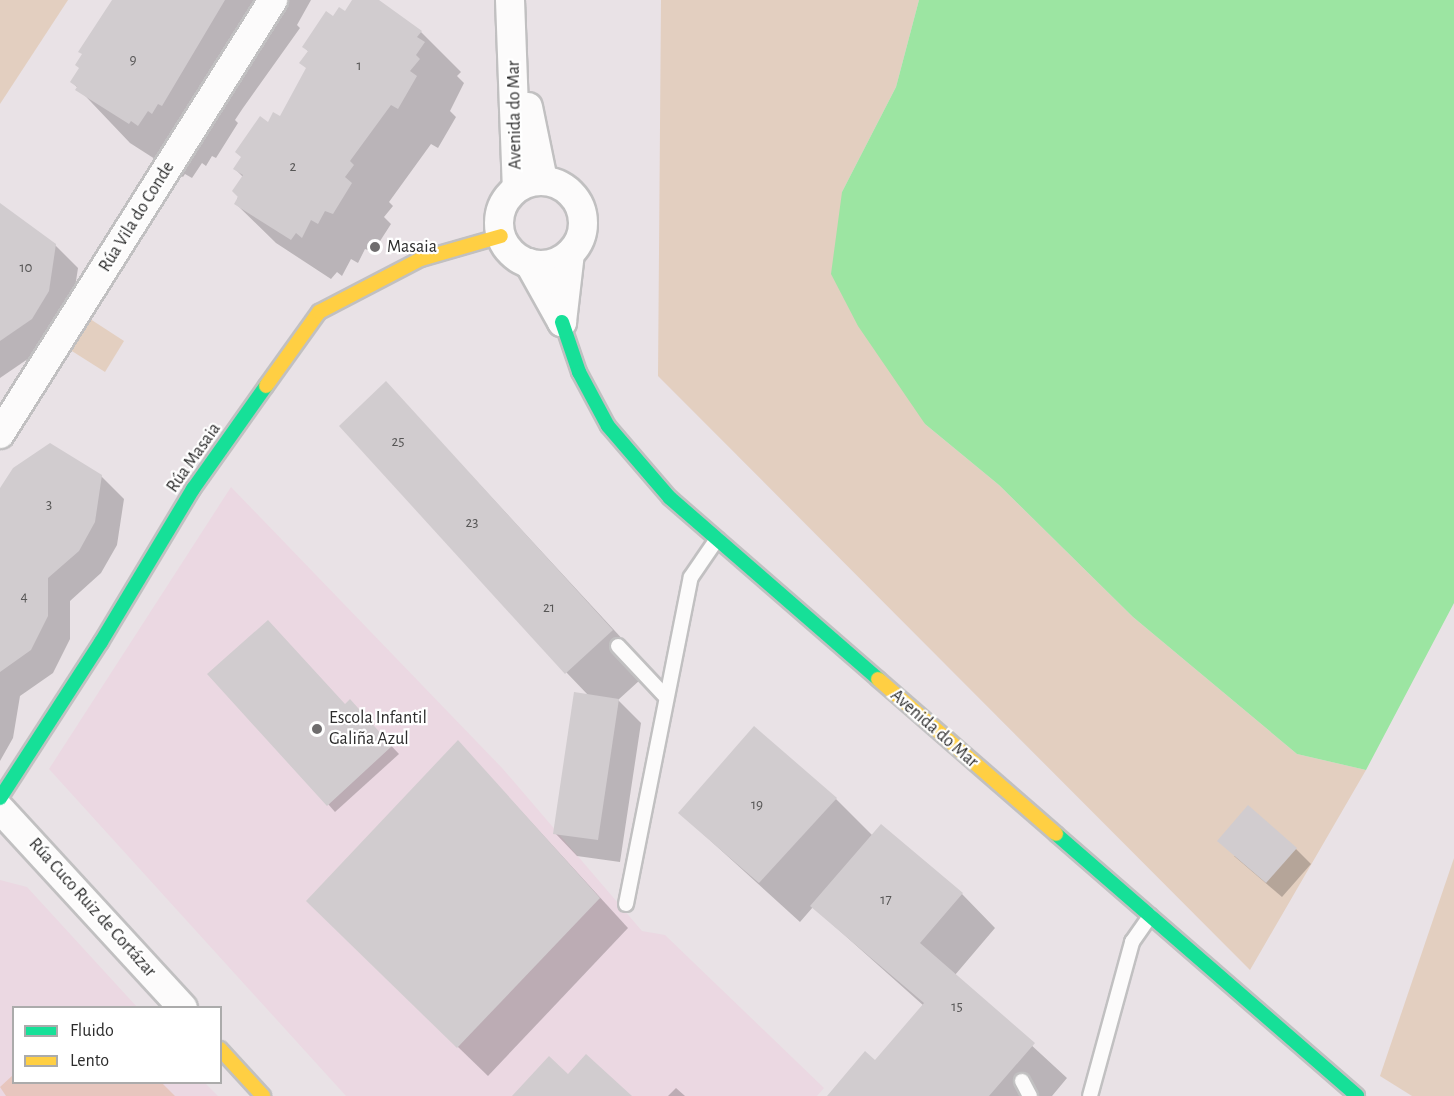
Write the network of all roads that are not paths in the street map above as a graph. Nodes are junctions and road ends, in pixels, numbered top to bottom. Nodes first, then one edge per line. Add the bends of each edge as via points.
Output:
1 (273, 0) edge
2 (510, 0) edge
3 (514, 41) junction
4 (543, 180) junction
5 (517, 188) junction
6 (501, 236) junction
7 (570, 253) junction
8 (529, 263) junction
9 (562, 322) junction
10 (0, 434) edge
11 (717, 539) junction
12 (618, 646) dead end
13 (665, 696) junction
14 (0, 798) edge
15 (0, 809) edge
16 (626, 904) dead end
17 (1150, 916) junction
18 (181, 1006) edge
19 (222, 1051) edge
20 (1022, 1081) dead end
21 (263, 1096) edge
22 (1030, 1096) edge
23 (1090, 1096) edge
24 (1357, 1096) edge

1 - 10 street, Rúa Vila do Conde
2 - 3 street, Avenida do Mar
3 - 4 street, Avenida do Mar
3 - 5 street, Avenida do Mar
4 - 5 street
4 - 7 street via 569,191 583,215 583,229
5 - 6 street via 501,209
6 - 8 street via 507,248
6 - 14 street, Rúa Masaia via 421,259 319,312 193,489 101,642
7 - 8 street via 551,264
7 - 9 street, Avenida do Mar
8 - 9 street, Avenida do Mar
9 - 11 street, Avenida do Mar via 579,372 608,426 670,498
11 - 13 lane via 691,577
11 - 17 street, Avenida do Mar
12 - 13 lane
13 - 16 lane
15 - 18 street, Rúa Cuco Ruiz de Cortázar
17 - 23 lane via 1132,942
17 - 24 street, Avenida do Mar
19 - 21 street
20 - 22 lane

